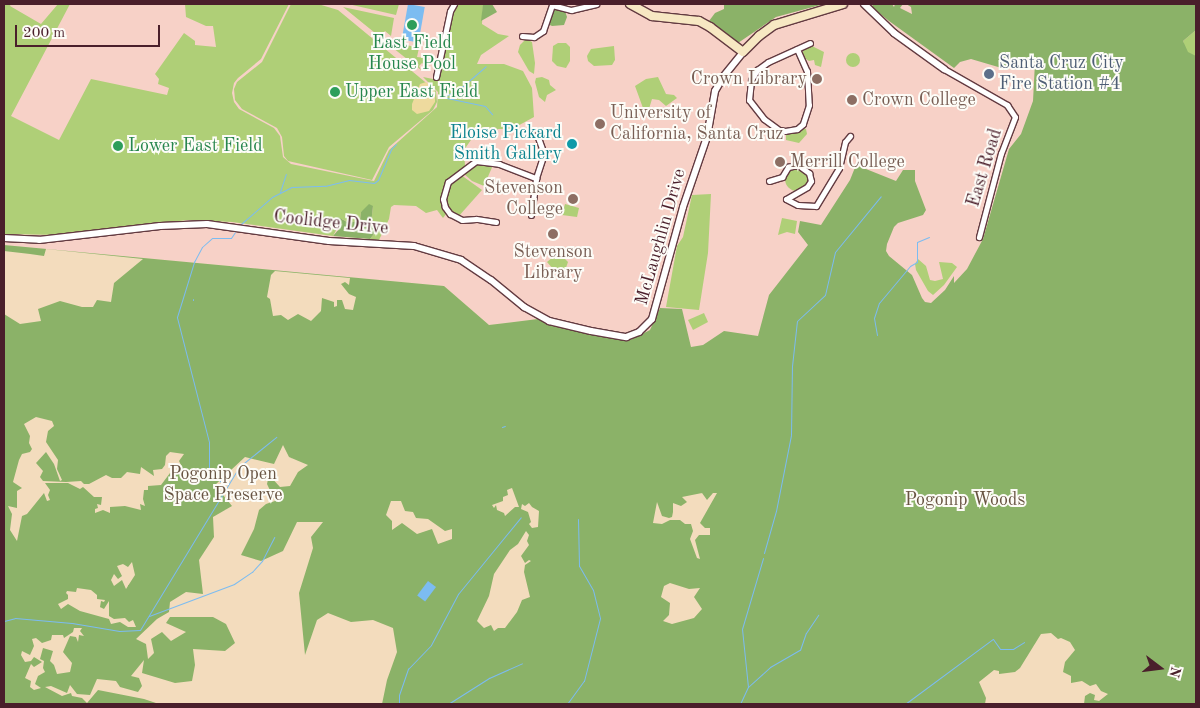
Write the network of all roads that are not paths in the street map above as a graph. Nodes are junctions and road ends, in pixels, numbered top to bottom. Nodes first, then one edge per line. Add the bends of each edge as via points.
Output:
1 (454, 4) edge
2 (596, 4) edge
3 (630, 4) edge
4 (843, 4) edge
5 (864, 4) edge
6 (522, 36) dead end
7 (810, 44) dead end
8 (798, 50) junction
9 (743, 52) junction
10 (944, 69) joint
11 (436, 77) dead end
12 (536, 135) dead end
13 (850, 136) dead end
14 (536, 178) junction
15 (769, 181) dead end
16 (531, 215) dead end
17 (496, 222) dead end
18 (979, 237) dead end
19 (4, 238) edge
20 (633, 335) joint

1 - 11 street
2 - 6 street via 571,10 552,5 543,31 534,37
3 - 9 main road via 652,16 699,21
4 - 9 main road, McLaughlin Drive via 774,25
5 - 10 street via 894,33
7 - 8 street
8 - 8 street via 807,71 808,105 804,124 796,129 779,130 764,119 749,100 750,85 757,70
9 - 20 street, McLaughlin Drive via 715,91 704,146 683,207 652,319
10 - 18 street, East Road via 1010,108 1015,118 1001,153
12 - 14 street via 544,150
13 - 15 street via 845,142 839,168 818,205 804,207 786,199 810,185 812,179 796,164 788,167 782,176
14 - 16 street
14 - 17 street via 498,164 476,161 448,182 443,202 450,214 462,220
19 - 20 street, Coolidge Drive via 39,240 207,224 329,241 414,246 462,260 524,308 549,321 613,336

